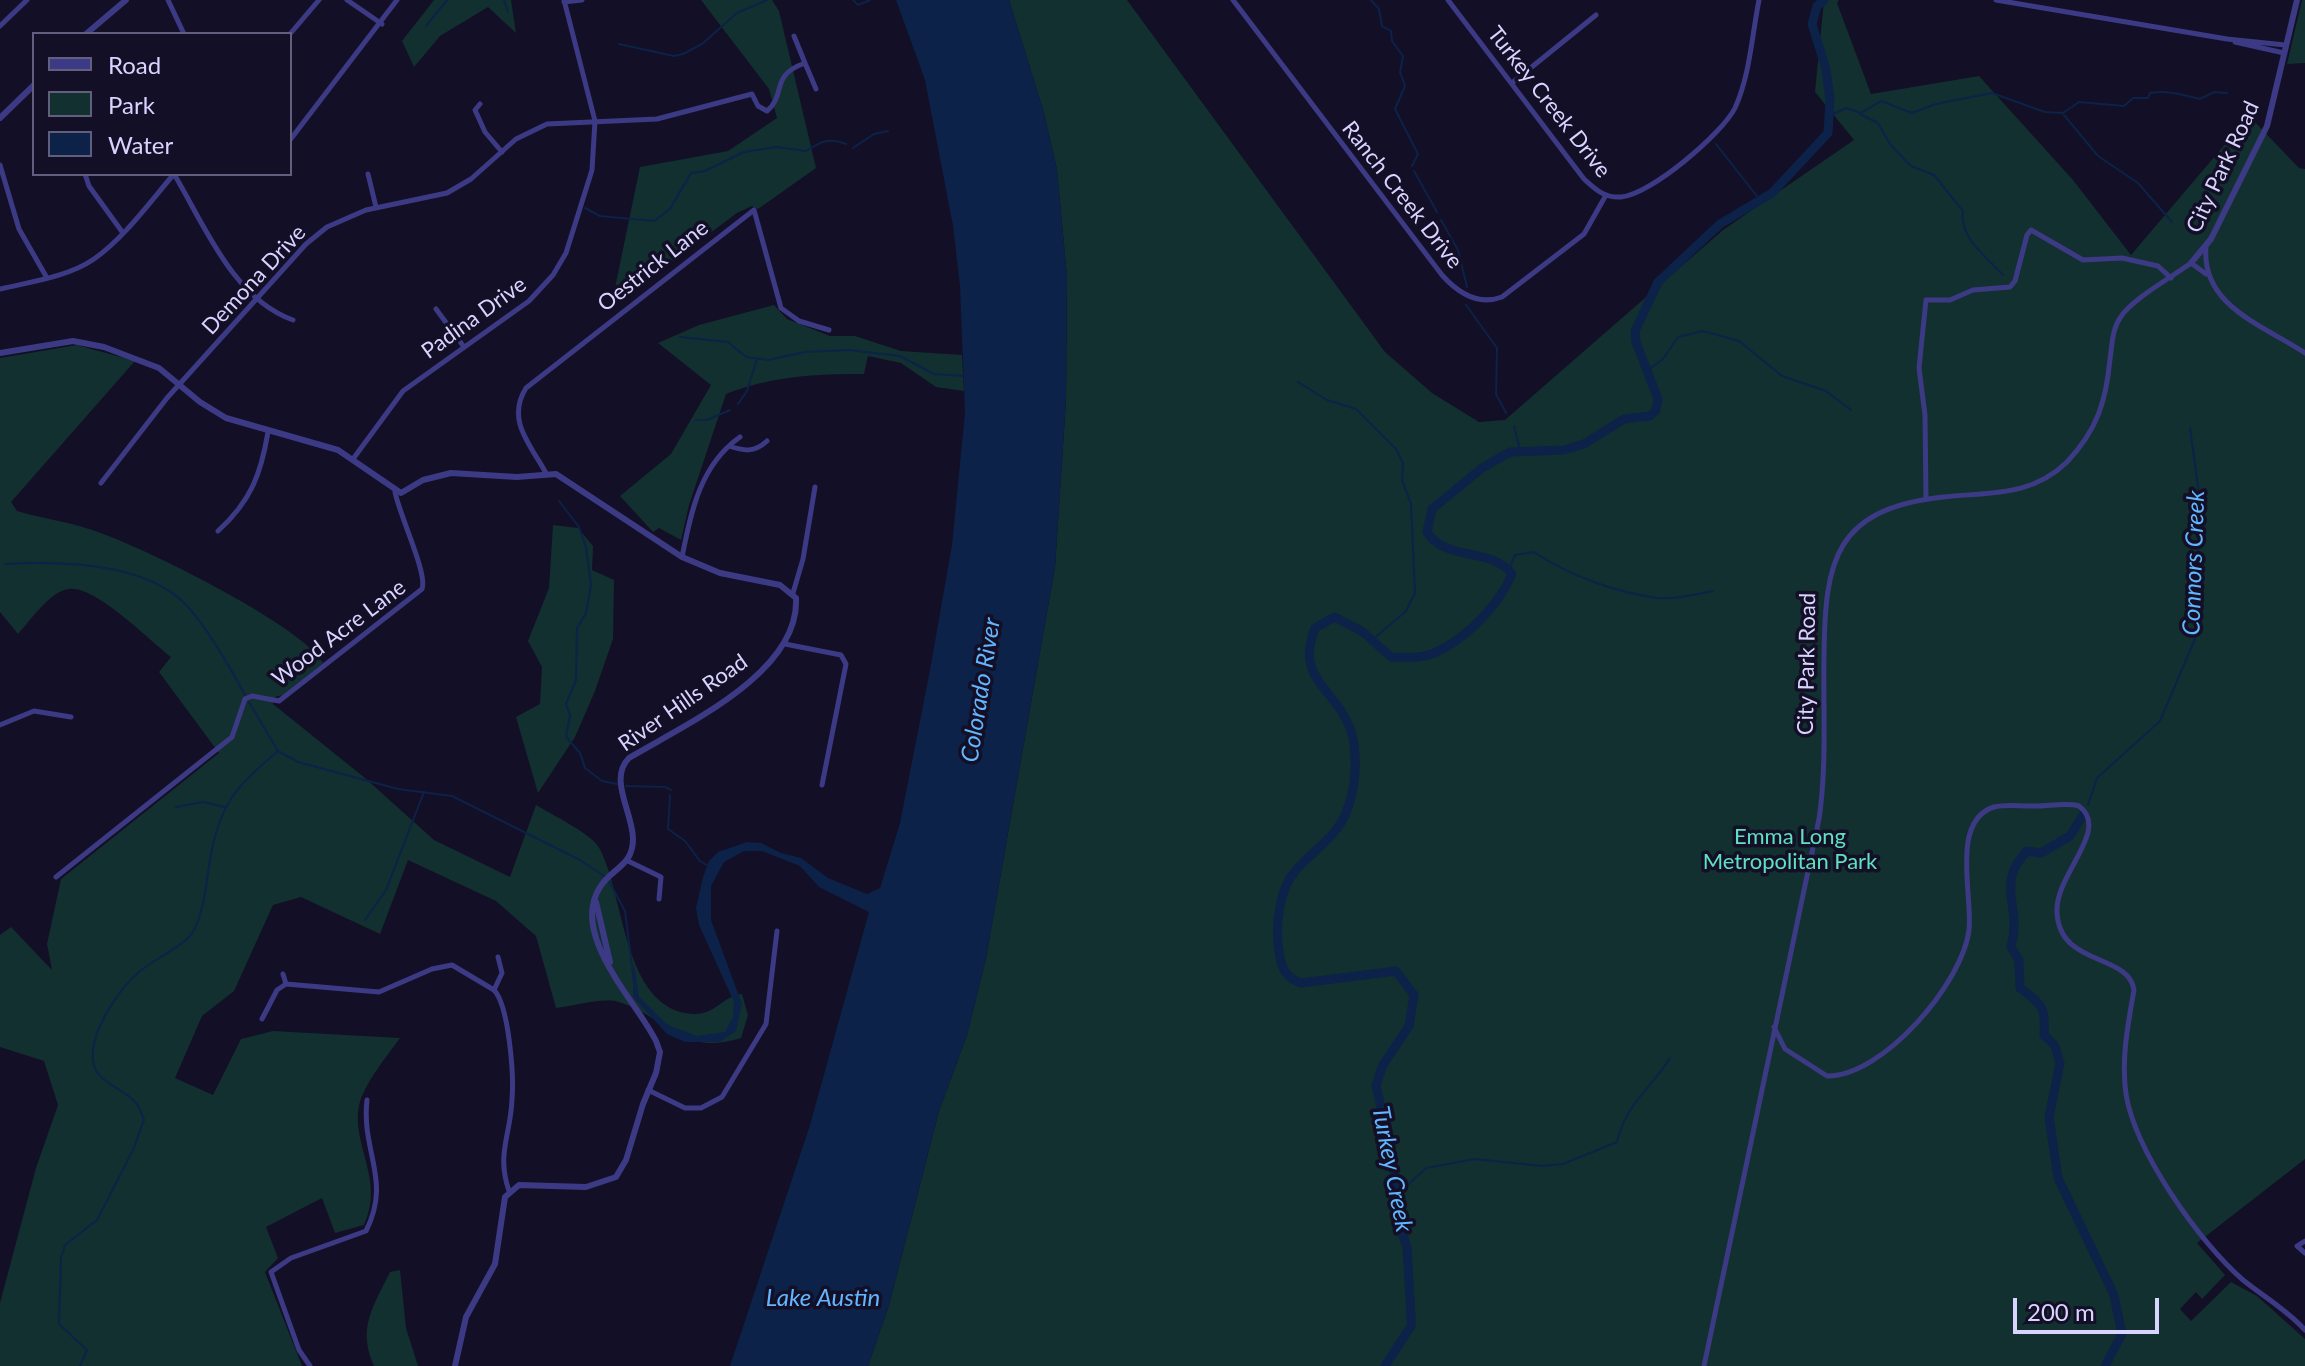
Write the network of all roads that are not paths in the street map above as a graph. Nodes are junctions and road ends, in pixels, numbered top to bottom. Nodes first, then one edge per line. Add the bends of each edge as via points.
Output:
1 (27, 0) edge
2 (126, 0) edge
3 (168, 0) edge
4 (319, 0) edge
5 (347, 0) edge
6 (397, 0) edge
7 (582, 0) edge
8 (1233, 0) edge
9 (1448, 0) edge
10 (1759, 0) edge
11 (1996, 0) edge
12 (2297, 0) edge
13 (564, 1) edge
14 (2024, 2) edge
15 (20, 3) edge
16 (1596, 15) dead end
17 (382, 24) junction
18 (0, 26) edge
19 (89, 32) edge
20 (183, 32) edge
21 (292, 32) edge
22 (794, 36) dead end
23 (2285, 49) junction
24 (805, 63) junction
25 (1512, 83) junction
26 (32, 88) edge
27 (816, 89) dead end
28 (480, 104) dead end
29 (0, 118) edge
30 (595, 121) junction
31 (292, 137) edge
32 (502, 152) junction
33 (0, 165) edge
34 (368, 174) dead end
35 (86, 176) edge
36 (172, 176) edge
37 (175, 176) edge
38 (1606, 195) junction
39 (376, 207) junction
40 (123, 233) junction
41 (2206, 247) junction
42 (2191, 263) junction
43 (2206, 274) junction
44 (47, 278) junction
45 (2171, 278) junction
46 (0, 289) edge
47 (258, 297) junction
48 (436, 309) dead end
49 (293, 320) dead end
50 (829, 330) dead end
51 (464, 347) junction
52 (0, 353) edge
53 (2305, 353) edge
54 (180, 384) junction
55 (268, 432) junction
56 (740, 437) dead end
57 (767, 441) dead end
58 (728, 446) junction
59 (353, 459) junction
60 (546, 473) junction
61 (101, 483) dead end
62 (815, 487) dead end
63 (395, 492) junction
64 (1926, 499) junction
65 (218, 531) dead end
66 (682, 557) junction
67 (793, 593) junction
68 (785, 644) junction
69 (71, 717) dead end
70 (0, 725) edge
71 (822, 785) dead end
72 (628, 861) junction
73 (56, 877) dead end
74 (659, 899) dead end
75 (777, 931) dead end
76 (498, 957) dead end
77 (283, 974) dead end
78 (286, 984) junction
79 (494, 990) junction
80 (262, 1019) dead end
81 (1773, 1025) junction
82 (1785, 1049) junction
83 (1768, 1052) junction
84 (648, 1090) junction
85 (367, 1100) dead end
86 (509, 1191) junction
87 (2305, 1241) edge
88 (2305, 1253) edge
89 (2305, 1330) edge
90 (310, 1366) edge
91 (455, 1366) edge
92 (1704, 1366) edge

1 - 15 street
2 - 19 street
3 - 20 street
4 - 21 street
5 - 17 street
6 - 17 street
7 - 13 street
8 - 38 street, Ranch Creek Drive via 1442,275 1467,295 1481,301 1502,297 1584,234
9 - 25 street, Turkey Creek Drive
10 - 38 street, Turkey Creek Drive via 1740,95 1728,118 1663,177 1634,194
11 - 14 street
12 - 23 street, City Park Road
13 - 30 street, Padina Drive
14 - 23 street
15 - 18 street
16 - 25 street
17 - 31 street
22 - 24 street
23 - 41 street, City Park Road via 2267,126
24 - 27 street
24 - 30 street, Demona Drive via 780,78 767,111 752,94 666,118
25 - 38 street, Turkey Creek Drive via 1584,179
26 - 29 street
28 - 32 street via 475,110 478,119
30 - 32 street, Demona Drive via 547,124
30 - 51 street, Padina Drive via 592,170 560,264 529,301
32 - 39 street, Demona Drive via 447,193
33 - 44 street via 19,229
34 - 39 street
35 - 40 street
36 - 40 street
37 - 47 street via 234,274
39 - 47 street, Demona Drive via 316,235
40 - 44 street via 92,261
41 - 42 street, City Park Road
41 - 43 street
42 - 43 street
42 - 45 street, City Park Road
43 - 53 street via 2224,300
44 - 46 street
45 - 64 street, City Park Road via 2120,318 2100,416 2056,472 2024,490
45 - 64 street via 2158,266 2122,258 2083,260 2031,230 2010,287 1926,300 1919,368
47 - 49 street
47 - 54 street, Demona Drive
48 - 51 street
50 - 60 street, Oestrick Lane via 799,321 781,308 754,210 526,388 516,404 519,424
51 - 59 street, Padina Drive via 403,391
52 - 54 street via 84,341 149,363
54 - 55 street via 226,418
54 - 61 street, Demona Drive
55 - 59 street via 323,444
55 - 65 street via 253,493
56 - 58 street
57 - 58 street via 744,451
58 - 66 street via 708,471 691,513
59 - 63 street
60 - 63 street via 502,476 461,471
60 - 66 street via 564,477
62 - 67 street, River Hills Road
63 - 73 street, Wood Acre Lane via 425,582 422,589 279,701 245,699 232,737
64 - 81 street, City Park Road via 1882,513 1857,529 1837,554 1827,581 1822,801
66 - 67 street
67 - 68 street, River Hills Road via 795,613
68 - 71 street via 841,655 846,664
68 - 72 street, River Hills Road via 746,684 625,761 619,779 633,828
69 - 70 street via 34,711
72 - 74 street via 661,877
72 - 84 street via 595,897 613,973 656,1041 659,1063
75 - 84 street via 766,1024 722,1097 701,1108 685,1108
76 - 79 street via 502,973
77 - 78 street
78 - 79 street via 379,992 452,965
78 - 80 street via 277,990
79 - 86 street via 503,1002 512,1087 502,1151
81 - 82 street
81 - 83 street, City Park Road
82 - 83 street
82 - 89 street via 1832,1076 1909,1035 1927,1014 1968,937 1968,840 1977,817 1998,806 2079,806 2090,816 2092,827 2064,880 2058,920 2076,950 2132,979 2124,1068 2133,1118 2169,1189 2209,1246
83 - 92 street, City Park Road
84 - 86 street via 616,1177 586,1187 525,1185
85 - 90 street via 366,1142 378,1174 378,1194 366,1231 291,1258 271,1272 299,1350
86 - 91 street via 495,1264 466,1317
87 - 88 street via 2297,1246

